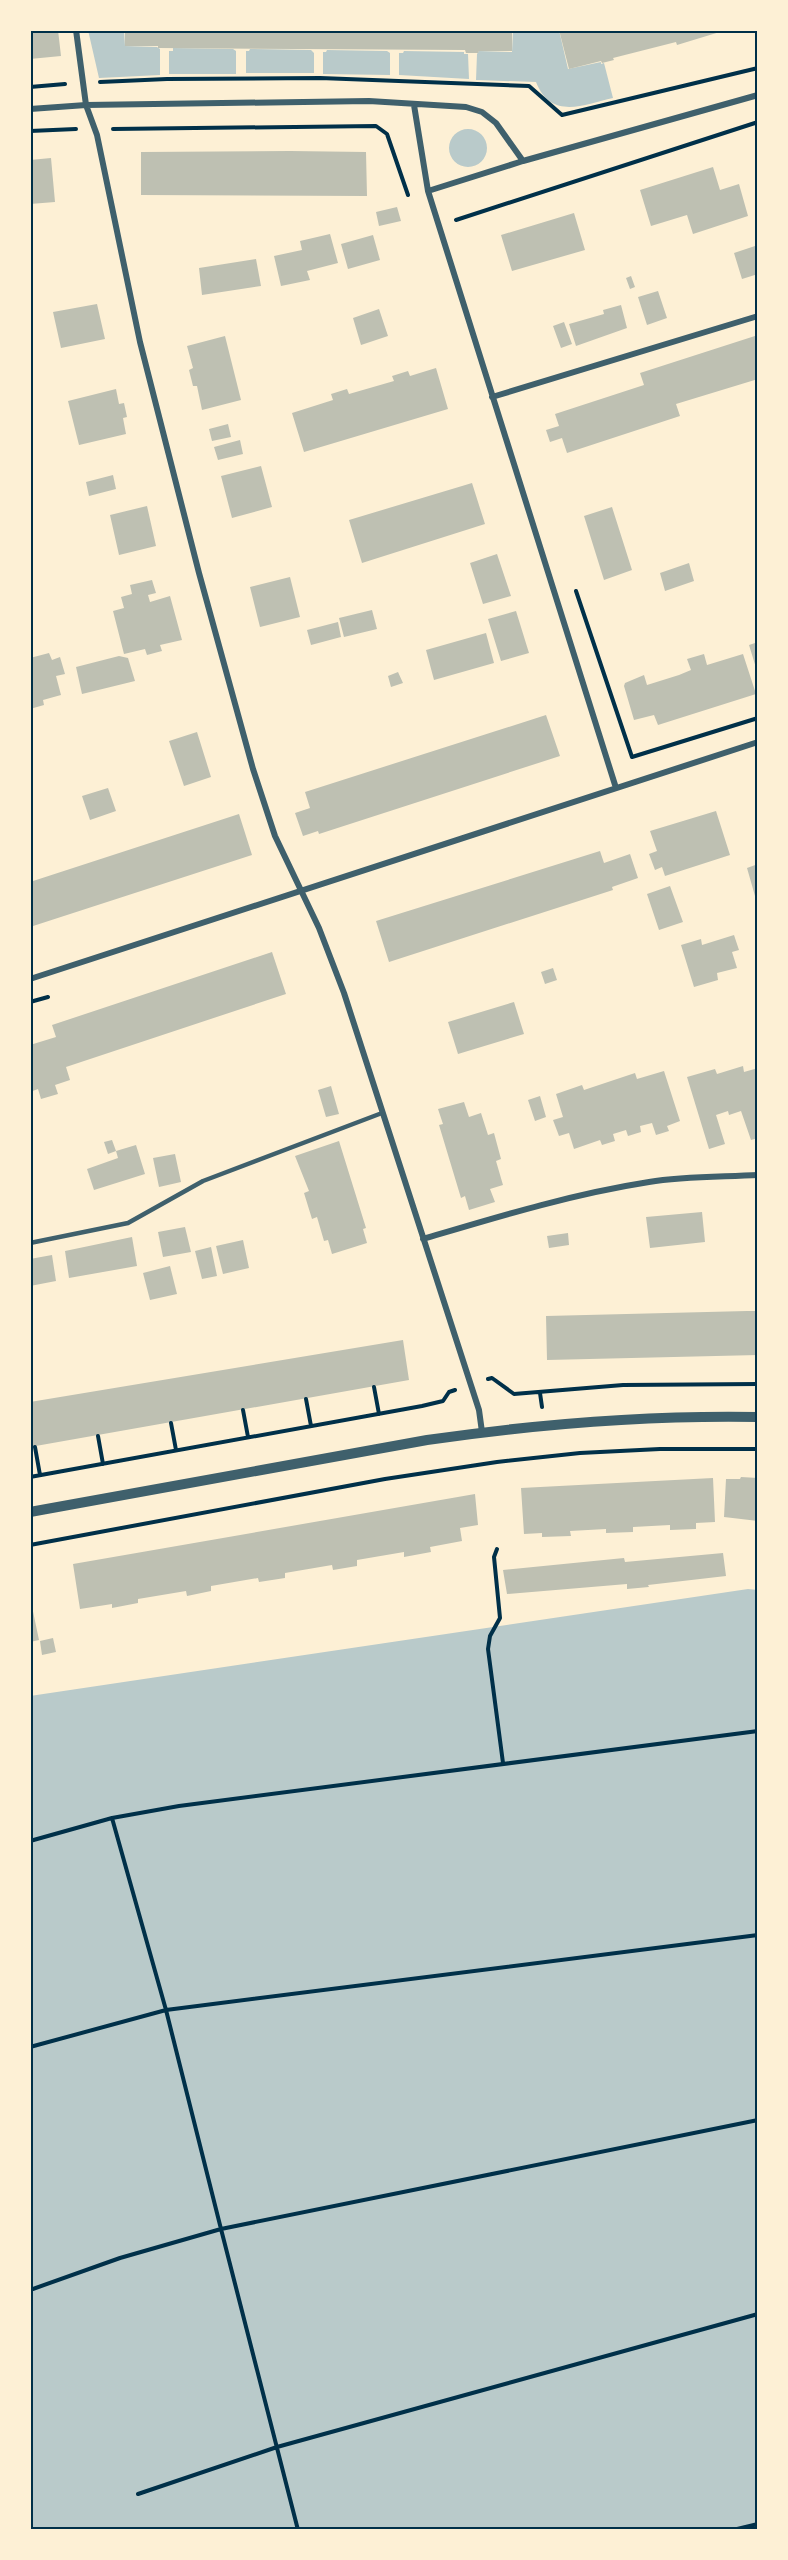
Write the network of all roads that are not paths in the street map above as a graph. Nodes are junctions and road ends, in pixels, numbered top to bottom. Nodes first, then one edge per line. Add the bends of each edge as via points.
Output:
1 (76, 30) edge
2 (758, 96) edge
3 (86, 105) junction
4 (414, 105) junction
5 (30, 109) edge
6 (523, 161) junction
7 (428, 191) junction
8 (758, 316) edge
9 (492, 397) junction
10 (758, 742) edge
11 (615, 788) junction
12 (302, 892) junction
13 (30, 979) edge
14 (382, 1113) junction
15 (758, 1175) edge
16 (423, 1239) junction
17 (30, 1243) edge
18 (758, 1417) edge
19 (482, 1432) junction
20 (30, 1512) edge

1 - 3 street
2 - 6 street
3 - 4 street via 369,100
3 - 5 street
3 - 12 street via 96,130 140,342 202,585 266,809
4 - 6 street via 466,107 482,112 496,123
4 - 7 street
6 - 7 street
7 - 9 street
8 - 9 street
9 - 11 street
10 - 11 street
11 - 12 street
12 - 13 street
12 - 14 street via 332,960
14 - 16 street
14 - 17 lane via 203,1181 128,1223
15 - 16 street via 640,1184 539,1206
16 - 19 street via 479,1410
18 - 19 street via 614,1419
19 - 20 street

